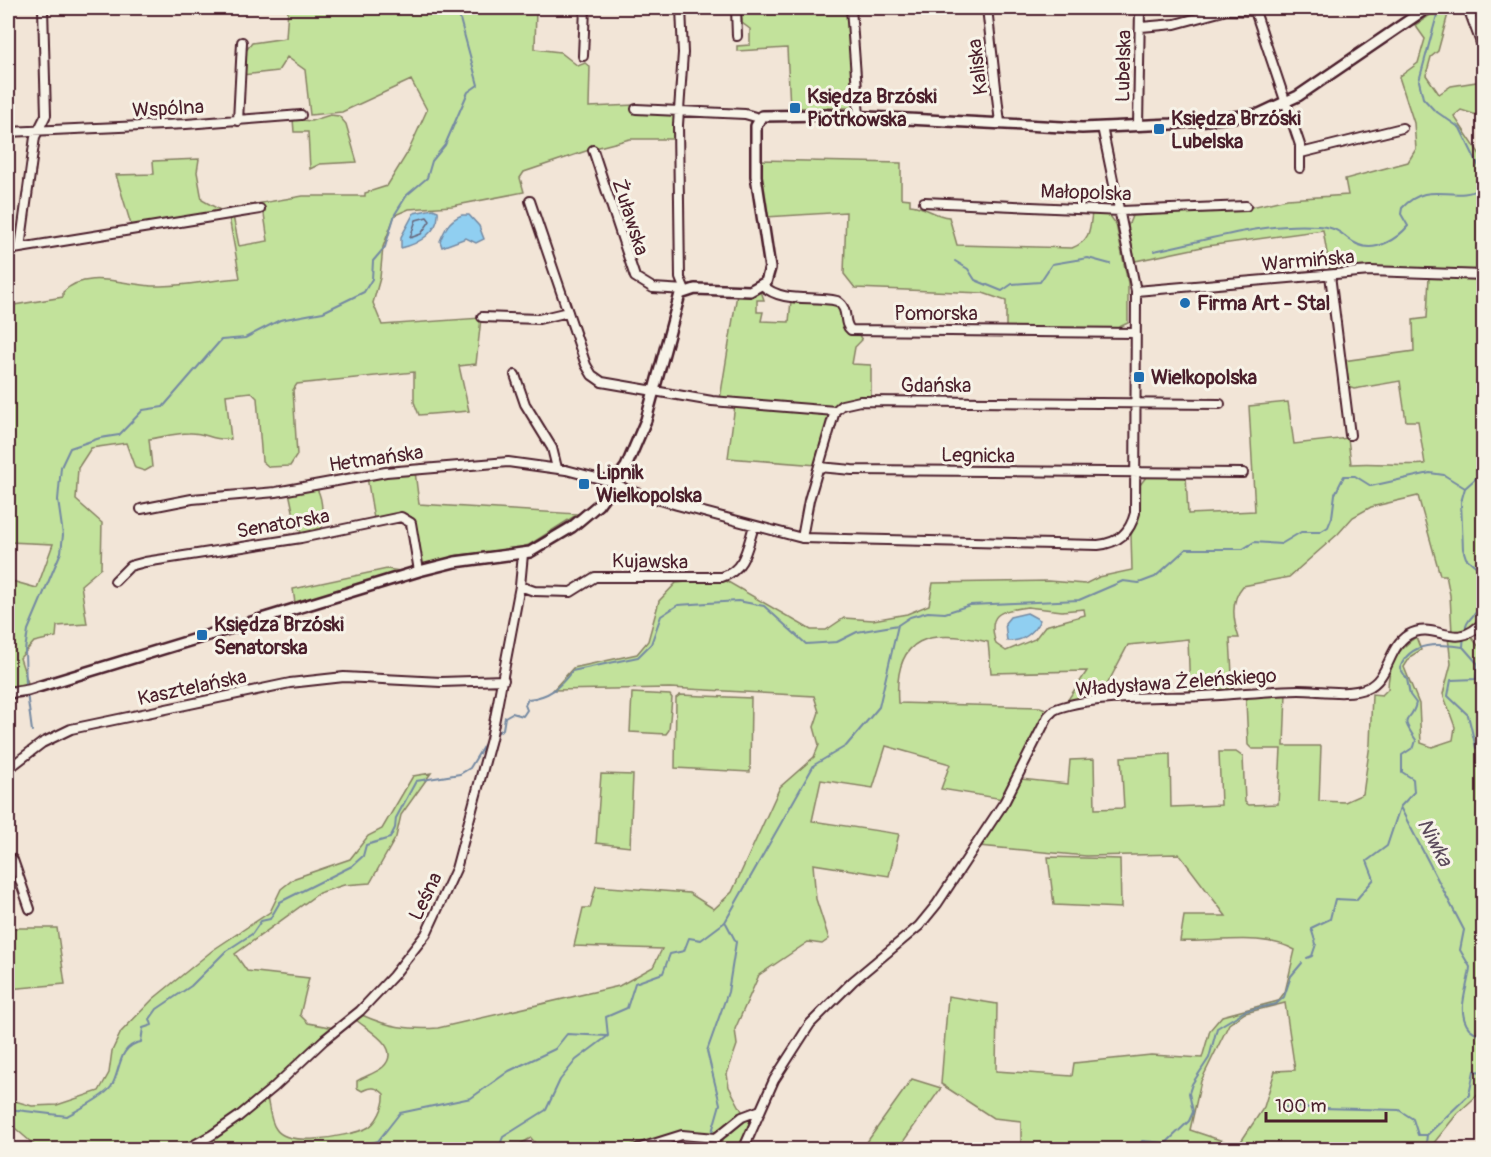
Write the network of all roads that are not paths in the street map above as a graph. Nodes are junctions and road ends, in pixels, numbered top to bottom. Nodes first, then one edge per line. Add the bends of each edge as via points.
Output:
1 (43, 8) edge
2 (585, 8) edge
3 (681, 8) edge
4 (736, 8) edge
5 (851, 8) edge
6 (987, 8) edge
7 (1140, 8) edge
8 (1427, 8) edge
9 (1468, 8) edge
10 (1255, 9) edge
11 (1141, 27) junction
12 (737, 36) dead end
13 (242, 42) dead end
14 (1484, 51) edge
15 (584, 56) dead end
16 (1286, 103) junction
17 (636, 109) dead end
18 (679, 111) junction
19 (301, 115) dead end
20 (860, 117) junction
21 (759, 118) junction
22 (238, 121) junction
23 (1000, 123) junction
24 (1138, 126) junction
25 (1102, 127) junction
26 (1402, 128) dead end
27 (37, 129) junction
28 (8, 132) edge
29 (593, 150) dead end
30 (1301, 153) junction
31 (1300, 168) dead end
32 (530, 201) dead end
33 (924, 202) dead end
34 (1246, 206) dead end
35 (260, 209) dead end
36 (1121, 211) junction
37 (20, 248) junction
38 (8, 250) edge
39 (1330, 274) junction
40 (1484, 275) edge
41 (762, 285) junction
42 (685, 290) junction
43 (1136, 291) junction
44 (568, 312) junction
45 (482, 316) dead end
46 (1135, 333) junction
47 (515, 375) dead end
48 (656, 391) junction
49 (1135, 402) junction
50 (1220, 404) dead end
51 (835, 411) junction
52 (1350, 435) dead end
53 (819, 467) junction
54 (557, 468) junction
55 (1136, 472) junction
56 (1243, 473) dead end
57 (616, 483) junction
58 (141, 508) dead end
59 (754, 526) junction
60 (802, 538) junction
61 (523, 554) junction
62 (419, 571) junction
63 (115, 581) dead end
64 (520, 586) junction
65 (1484, 621) edge
66 (504, 680) junction
67 (8, 693) edge
68 (8, 769) edge
69 (8, 857) edge
70 (30, 909) dead end
71 (758, 1111) junction
72 (185, 1149) edge
73 (634, 1149) edge
74 (743, 1149) edge

1 - 27 street via 46,106 44,121
2 - 15 street
3 - 18 street
4 - 12 street
5 - 20 street
6 - 23 street, Kaliska
7 - 11 street, Lubelska
8 - 16 street
9 - 14 street
10 - 11 street via 1227,10 1175,24
10 - 16 street
11 - 24 street, Lubelska
13 - 22 street
16 - 24 street via 1251,115
16 - 30 street
17 - 18 street
18 - 21 street
18 - 42 street via 680,278
19 - 22 street, Wspólna
20 - 21 street
20 - 23 street
21 - 41 street via 756,176 770,268
22 - 27 street, Wspólna
23 - 25 street
24 - 25 street
25 - 36 street
26 - 30 street
27 - 28 street, Wspólna
27 - 37 street
29 - 42 street, Żuławska via 635,277 654,288
30 - 31 street
32 - 44 street
33 - 36 street, Małopolska
34 - 36 street, Małopolska
35 - 37 street
36 - 43 street
37 - 38 street
39 - 40 street, Warmińska via 1387,271
39 - 43 street, Warmińska
39 - 52 street
41 - 42 street via 750,291
41 - 46 street, Pomorska via 782,297 837,301 845,309 848,327 854,330
42 - 48 street via 679,297
43 - 46 street
44 - 45 street via 539,320
44 - 48 street, Gdańska via 592,375 602,382
46 - 49 street
47 - 54 street via 525,404 552,448
48 - 51 street, Gdańska via 752,405
48 - 57 street via 635,449
49 - 50 street, Gdańska
49 - 51 street, Gdańska via 860,401
49 - 55 street
51 - 53 street
53 - 55 street, Legnicka
53 - 60 street
54 - 57 street, Hetmańska
54 - 58 street, Hetmańska via 508,462 456,464
55 - 56 street
55 - 60 street via 1133,522 1123,536 1107,544
57 - 59 street via 627,490
57 - 61 street via 572,527 542,547
59 - 60 street
59 - 64 street, Kujawska via 741,564 722,577 595,577 571,592 534,591
61 - 62 street via 455,561
61 - 64 street, Leśna
62 - 63 street, Senatorska via 411,523 401,517 301,538 146,562 130,566
62 - 67 street
64 - 66 street, Leśna
65 - 71 street, Władysława Żeleńskiego via 1470,634 1428,631 1409,635 1376,682 1358,691 1298,690 1116,700 1054,710 1005,801 937,904 919,926 853,981 810,1024
66 - 68 street, Kasztelańska via 441,682 352,676 290,683 71,729 42,743
66 - 72 street, Leśna via 456,869 426,934 360,1011 238,1117
69 - 70 street via 13,860
71 - 73 street via 742,1117 716,1138 682,1135
71 - 74 street, Władysława Żeleńskiego

